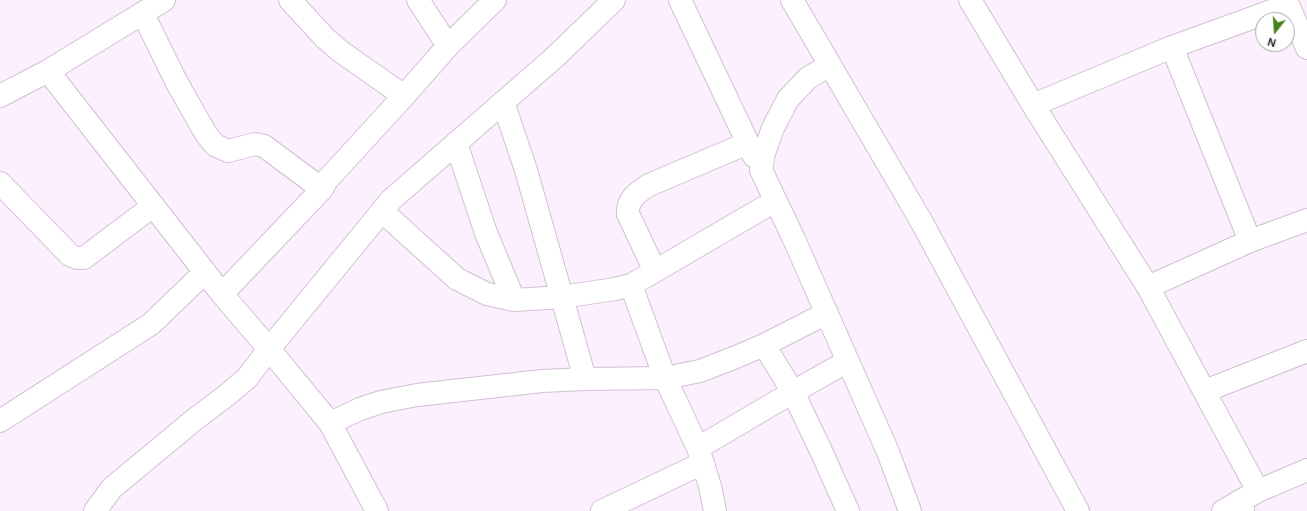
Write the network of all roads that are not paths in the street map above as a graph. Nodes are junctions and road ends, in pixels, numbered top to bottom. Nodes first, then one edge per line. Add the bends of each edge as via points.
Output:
1 (164, 0) edge
2 (290, 0) edge
3 (418, 0) edge
4 (495, 0) edge
5 (614, 0) edge
6 (680, 0) edge
7 (792, 0) edge
8 (970, 0) edge
9 (1287, 2) edge
10 (143, 14) junction
11 (448, 46) junction
12 (1172, 47) junction
13 (1307, 48) edge
14 (830, 65) junction
15 (48, 71) junction
16 (0, 96) edge
17 (404, 96) junction
18 (503, 102) junction
19 (1033, 106) junction
20 (456, 143) junction
21 (748, 143) junction
22 (761, 170) junction
23 (0, 183) edge
24 (322, 189) junction
25 (775, 200) junction
26 (153, 206) junction
27 (382, 211) junction
28 (1307, 220) edge
29 (1250, 241) junction
30 (655, 271) junction
31 (205, 272) junction
32 (631, 285) junction
33 (1148, 286) junction
34 (222, 294) junction
35 (562, 297) junction
36 (514, 300) junction
37 (827, 314) junction
38 (764, 345) junction
39 (269, 349) junction
40 (1307, 351) edge
41 (848, 361) junction
42 (665, 378) junction
43 (585, 379) junction
44 (1205, 391) junction
45 (793, 392) junction
46 (3, 413) edge
47 (330, 423) junction
48 (701, 456) junction
49 (1307, 470) edge
50 (1248, 501) edge
51 (95, 511) edge
52 (377, 511) edge
53 (602, 511) edge
54 (714, 511) edge
55 (848, 511) edge
56 (910, 511) edge
57 (1078, 511) edge
58 (1223, 511) edge

1 - 10 street
2 - 17 street via 340,51
3 - 11 street
4 - 11 street
5 - 18 street via 555,57
6 - 21 street
7 - 14 street
8 - 19 street
9 - 12 street
9 - 13 street
10 - 15 street
10 - 24 street via 177,83 215,146 228,150 255,144 264,146
11 - 17 street
12 - 19 street
12 - 29 street
14 - 22 street via 808,78 788,99 773,128
14 - 57 street via 920,219
15 - 16 street
15 - 26 street
17 - 24 street via 327,180
18 - 20 street
18 - 35 street via 526,170
19 - 33 street
20 - 27 street via 391,200
20 - 36 street via 486,233
21 - 22 street
21 - 30 street via 650,185 631,199 628,214
22 - 25 street
23 - 26 street via 70,255 77,258 84,258
24 - 34 street
25 - 30 street
25 - 37 street
26 - 31 street
27 - 36 street via 457,279 487,294
27 - 39 street
28 - 29 street
29 - 33 street
30 - 32 street
31 - 34 street
31 - 46 street via 151,324
32 - 35 street
32 - 42 street
33 - 44 street
34 - 39 street
35 - 36 street
35 - 43 street
37 - 38 street
37 - 41 street
38 - 42 street via 700,371
38 - 45 street
39 - 47 street
39 - 51 street via 247,378 112,488
40 - 44 street
41 - 45 street
41 - 56 street via 888,452
42 - 43 street
42 - 48 street
43 - 47 street via 542,381 417,395 381,402
44 - 50 street
45 - 48 street
45 - 55 street
47 - 52 street
48 - 53 street
48 - 54 street
49 - 50 street
50 - 58 street

